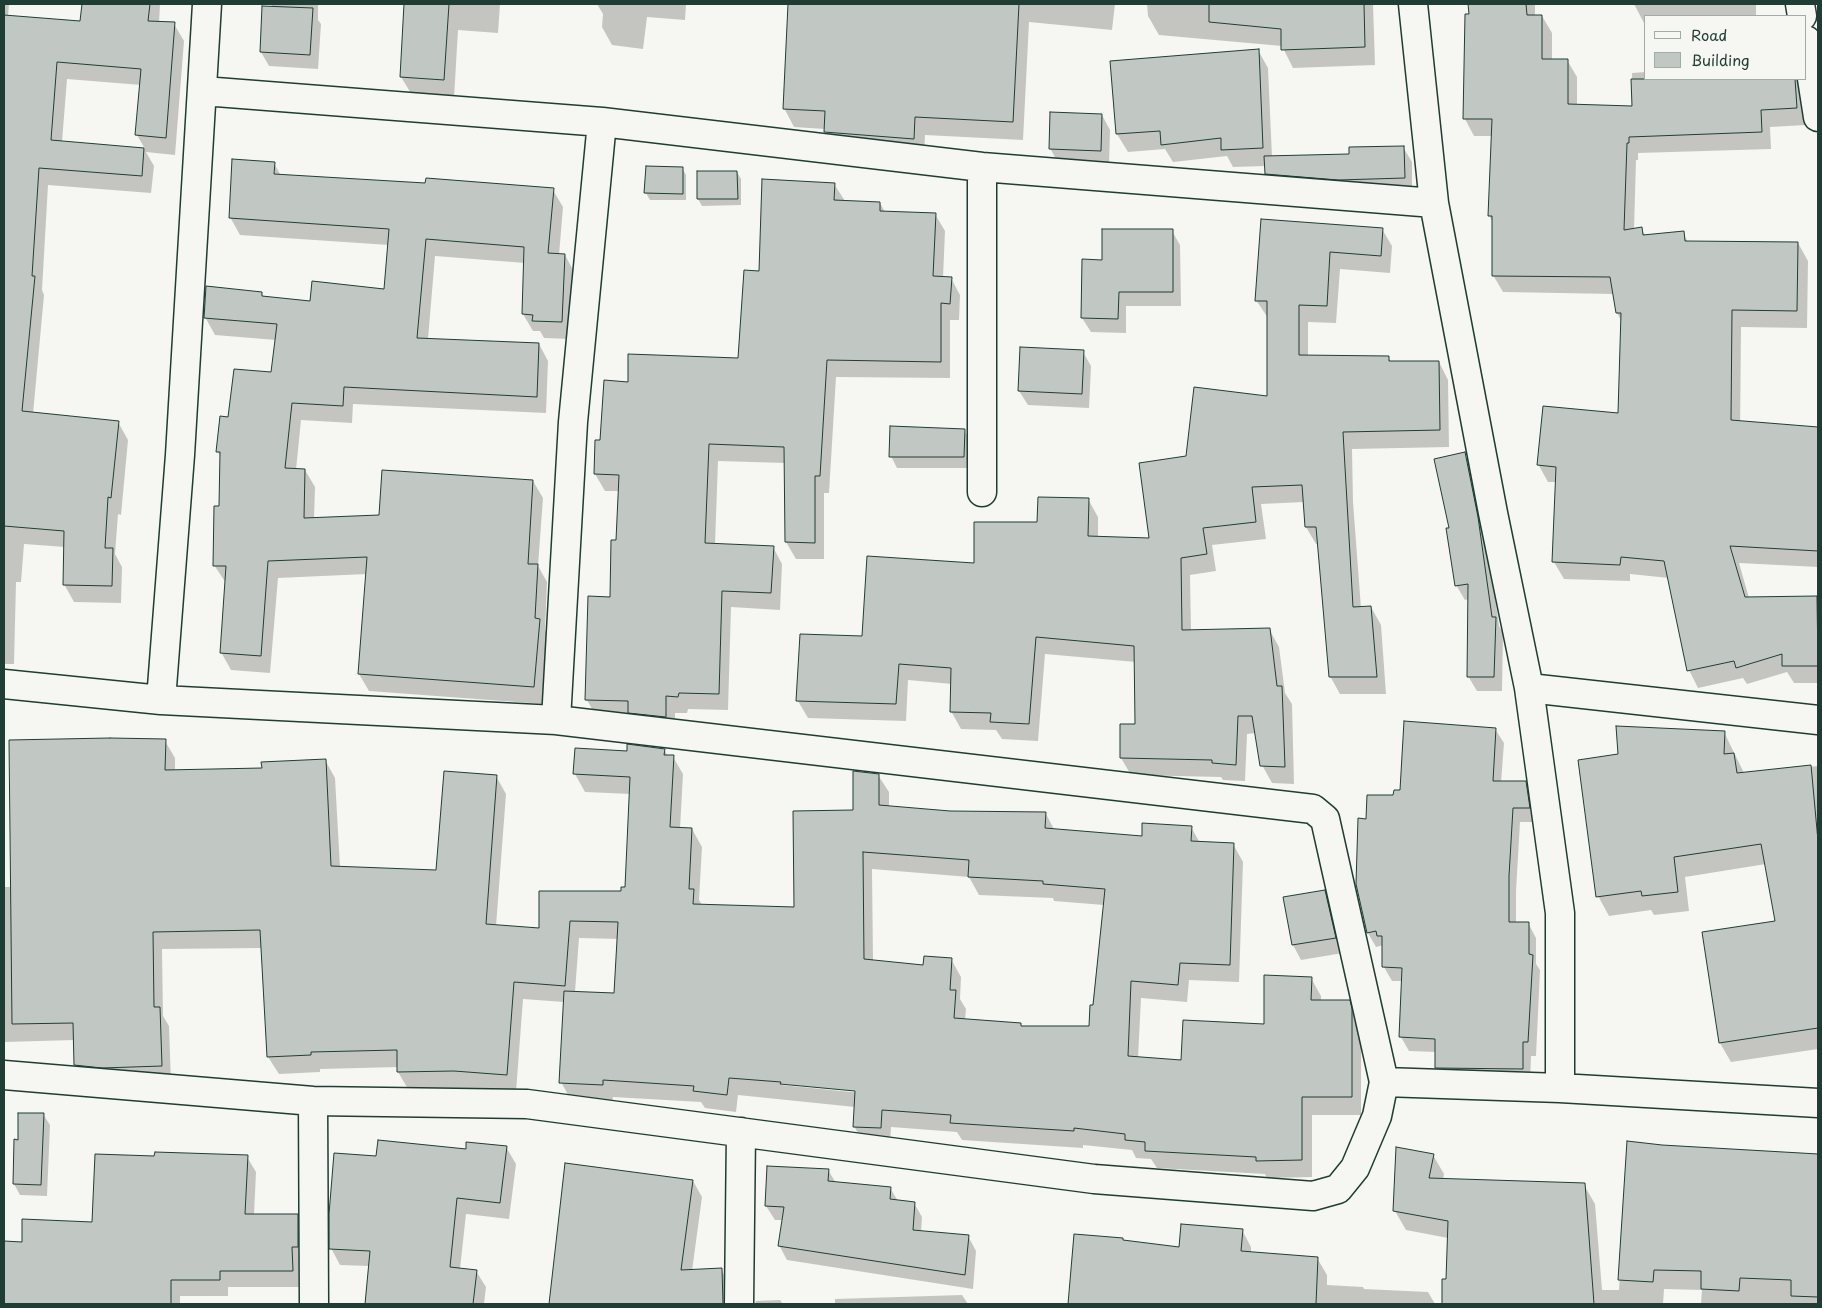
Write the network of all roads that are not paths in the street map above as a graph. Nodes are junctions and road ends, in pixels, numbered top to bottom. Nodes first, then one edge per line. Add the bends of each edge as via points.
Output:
1 (208, 4) edge
2 (1414, 4) edge
3 (1807, 46) edge
4 (203, 91) junction
5 (1818, 117) edge
6 (602, 122) junction
7 (982, 167) junction
8 (1434, 203) junction
9 (982, 492) dead end
10 (4, 684) edge
11 (1529, 688) junction
12 (161, 700) junction
13 (556, 720) junction
14 (1818, 720) edge
15 (4, 1075) edge
16 (1384, 1082) junction
17 (1560, 1088) junction
18 (313, 1101) junction
19 (1818, 1103) edge
20 (741, 1132) junction
21 (314, 1304) edge
22 (739, 1304) edge

1 - 4 street
2 - 8 street
3 - 5 street
4 - 6 street
4 - 12 street
6 - 7 street
6 - 13 street via 573,422
7 - 8 street
7 - 9 street
8 - 11 street
10 - 12 street
11 - 14 street
11 - 17 street via 1560,912
12 - 13 street
13 - 16 street via 1313,810 1325,818
15 - 18 street
16 - 17 street
16 - 20 street via 1376,1116 1355,1168 1338,1189 1313,1196 1094,1179
17 - 19 street
18 - 20 street via 527,1104
18 - 21 street
20 - 22 street

